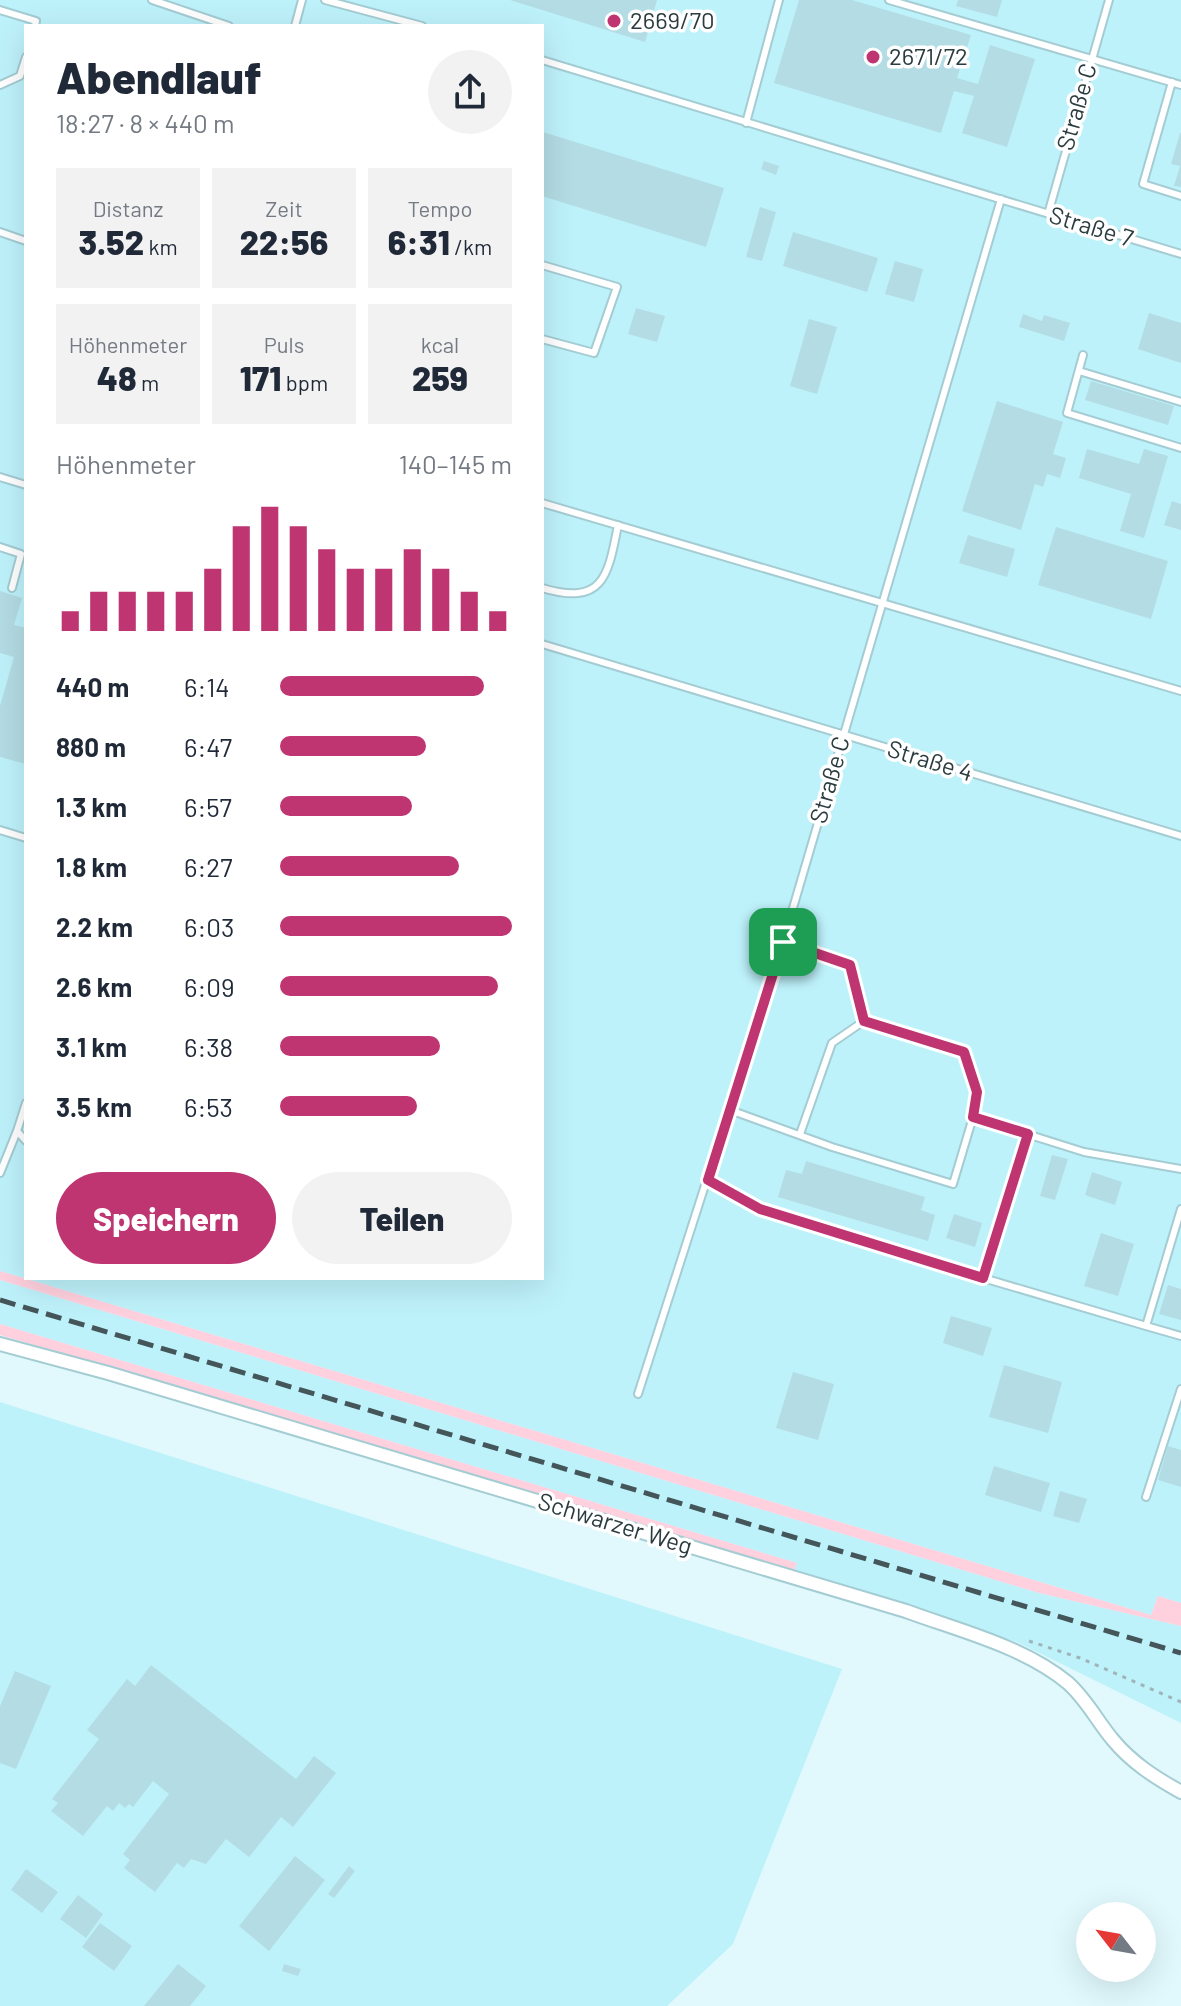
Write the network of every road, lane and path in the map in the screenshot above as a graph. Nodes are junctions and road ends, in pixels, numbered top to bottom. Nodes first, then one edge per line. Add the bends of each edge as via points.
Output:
1 (152, 0) edge
2 (302, 0) edge
3 (325, 0) edge
4 (779, 0) edge
5 (889, 0) edge
6 (1109, 0) edge
7 (0, 10) edge
8 (35, 24) edge
9 (223, 24) edge
10 (296, 24) edge
11 (415, 24) edge
12 (1092, 58) junction
13 (544, 61) edge
14 (24, 63) edge
15 (1172, 82) junction
16 (0, 85) edge
17 (1181, 85) edge
18 (746, 123) junction
19 (1181, 196) edge
20 (1001, 199) junction
21 (1048, 214) junction
22 (0, 232) edge
23 (24, 240) edge
24 (1181, 254) edge
25 (544, 266) edge
26 (544, 340) edge
27 (1083, 355) dead end
28 (1079, 371) junction
29 (1181, 402) edge
30 (1181, 448) edge
31 (0, 477) edge
32 (24, 484) edge
33 (544, 504) edge
34 (618, 525) junction
35 (0, 547) edge
36 (12, 588) dead end
37 (544, 589) edge
38 (882, 602) junction
39 (544, 645) edge
40 (1181, 691) edge
41 (843, 735) junction
42 (0, 830) edge
43 (1181, 836) edge
44 (24, 837) edge
45 (783, 942) junction
46 (864, 1021) junction
47 (24, 1109) edge
48 (730, 1110) junction
49 (973, 1117) junction
50 (17, 1131) junction
51 (800, 1134) junction
52 (1028, 1134) junction
53 (24, 1139) edge
54 (1181, 1169) edge
55 (0, 1173) edge
56 (708, 1180) junction
57 (1181, 1209) edge
58 (983, 1278) junction
59 (1146, 1326) junction
60 (1181, 1336) edge
61 (0, 1344) edge
62 (1181, 1389) edge
63 (638, 1394) dead end
64 (1146, 1497) dead end
65 (1029, 1641) dead end
66 (1181, 1702) edge
67 (1181, 1792) edge

1 - 9 lane
2 - 10 lane
3 - 11 lane
4 - 18 lane
5 - 12 lane
6 - 12 lane, Straße C
7 - 8 lane
12 - 15 lane
12 - 21 lane, Straße C
13 - 18 lane, Straße 7
14 - 16 lane via 20,76
15 - 17 lane
15 - 19 lane via 1143,184
18 - 20 lane, Straße 7
20 - 21 lane, Straße 7
20 - 38 lane, Straße C
21 - 24 lane, Straße 7
22 - 23 lane
25 - 26 lane via 617,287 594,353
27 - 28 lane
28 - 29 lane
28 - 30 lane via 1067,413
31 - 32 lane
33 - 34 lane
34 - 37 lane via 600,585 568,596
34 - 38 lane
35 - 36 lane via 21,554
38 - 40 lane
38 - 41 lane, Straße C
39 - 41 lane, Straße 4
41 - 43 lane, Straße 4
41 - 45 lane, Straße C
42 - 44 lane
45 - 46 lane via 850,965
45 - 48 lane, Straße C
46 - 49 lane via 964,1052 977,1092
46 - 51 lane via 832,1043
47 - 50 lane
48 - 51 lane
48 - 56 lane, Straße C
49 - 51 lane via 953,1184
49 - 52 lane
50 - 53 lane
50 - 55 lane
52 - 54 lane via 1084,1152
52 - 58 lane
56 - 58 lane via 760,1209
56 - 63 lane, Straße C
57 - 59 lane
58 - 59 lane
59 - 60 lane
61 - 67 street, Schwarzer Weg via 906,1611 990,1642 1064,1681 1086,1700 1127,1755
62 - 64 lane
65 - 66 path

